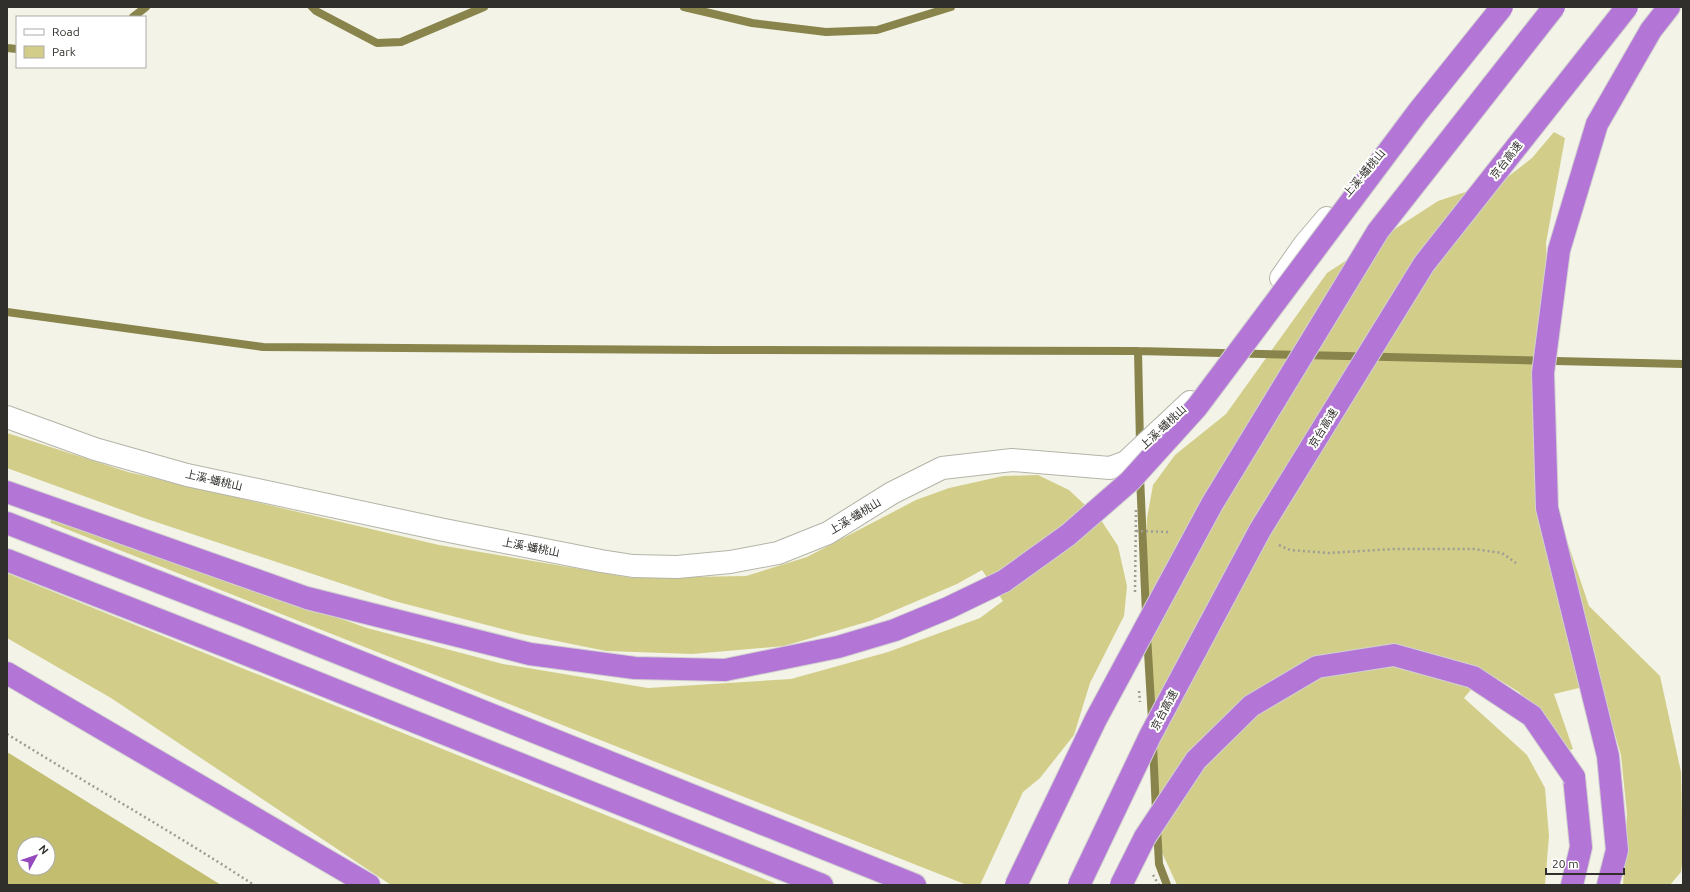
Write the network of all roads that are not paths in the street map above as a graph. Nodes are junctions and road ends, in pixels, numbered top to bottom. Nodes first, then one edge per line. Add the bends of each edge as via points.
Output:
1 (1502, 7) edge
2 (1554, 7) edge
3 (1626, 7) edge
4 (1669, 7) edge
5 (7, 417) edge
6 (7, 492) edge
7 (7, 523) edge
8 (7, 560) edge
9 (7, 673) edge
10 (369, 885) edge
11 (822, 885) edge
12 (915, 885) edge
13 (1016, 885) edge
14 (1079, 885) edge
15 (1120, 885) edge
16 (1572, 885) edge
17 (1608, 885) edge

1 - 5 street, 上溪-蟠桃山 via 1304,245 1198,395 1126,462 1110,468 1012,460 942,468 892,493 828,533 778,554 677,567 633,566 444,530 187,475 95,449
1 - 6 highway, bridge via 1417,112 1197,407 1130,481 1068,535 1004,581 895,630 838,647 725,670 635,668 530,654 307,598
2 - 13 highway, bridge via 1378,231 1212,504 1096,719
3 - 14 highway, 京台高速, bridge via 1424,264 1260,530 1150,736
4 - 17 highway via 1651,30 1597,124 1559,250 1543,373 1547,508 1608,756 1617,850
7 - 12 highway
8 - 11 highway
9 - 10 highway
15 - 16 highway, bridge via 1146,837 1196,760 1251,706 1316,667 1394,655 1473,677 1532,716 1574,777 1581,847

